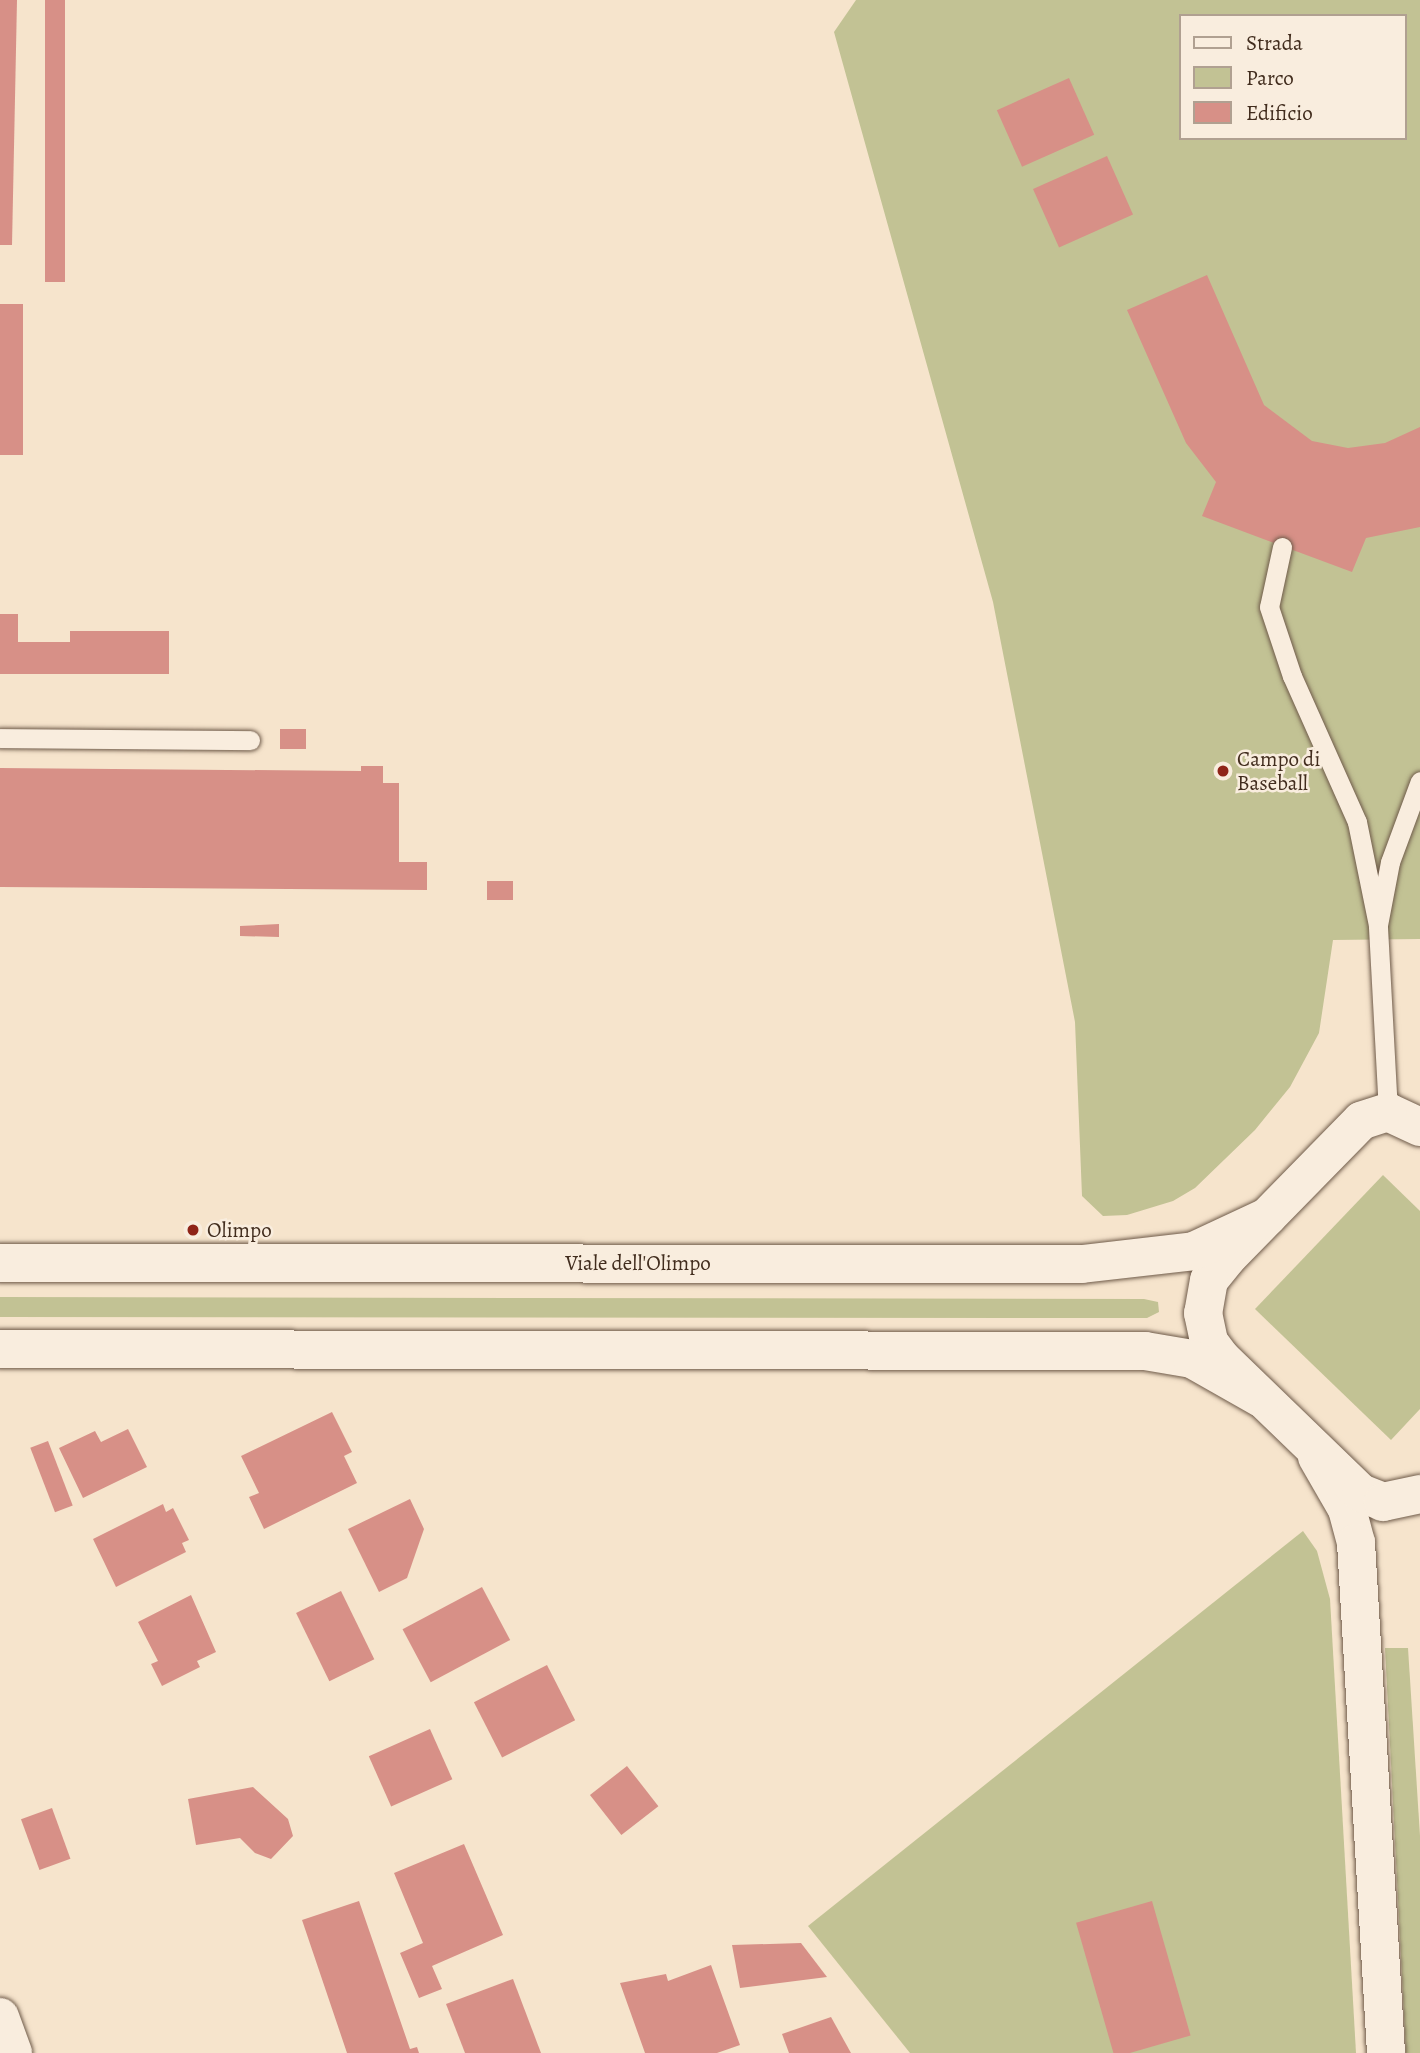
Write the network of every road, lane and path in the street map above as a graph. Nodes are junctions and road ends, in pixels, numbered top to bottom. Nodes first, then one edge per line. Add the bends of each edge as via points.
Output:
1 (1282, 547) dead end
2 (0, 737) edge
3 (250, 740) dead end
4 (1420, 780) edge
5 (1378, 925) junction
6 (1404, 1119) edge
7 (1267, 1217) junction
8 (0, 1262) edge
9 (0, 1349) edge
10 (1261, 1398) junction
11 (1306, 1441) junction
12 (1420, 1494) edge
13 (0, 2017) edge
14 (13, 2053) edge
15 (1386, 2053) edge

1 - 5 lane via 1269,607 1292,676 1357,822
2 - 3 lane
4 - 5 lane via 1390,862
5 - 6 lane
6 - 7 street via 1361,1121
7 - 8 street, Viale dell'Olimpo via 1194,1251 1082,1264
7 - 10 street via 1209,1280 1203,1313 1209,1342
9 - 10 street via 1145,1351 1192,1359
10 - 11 street
11 - 12 street via 1361,1493 1383,1502
11 - 15 street via 1347,1509 1356,1543
13 - 14 street

